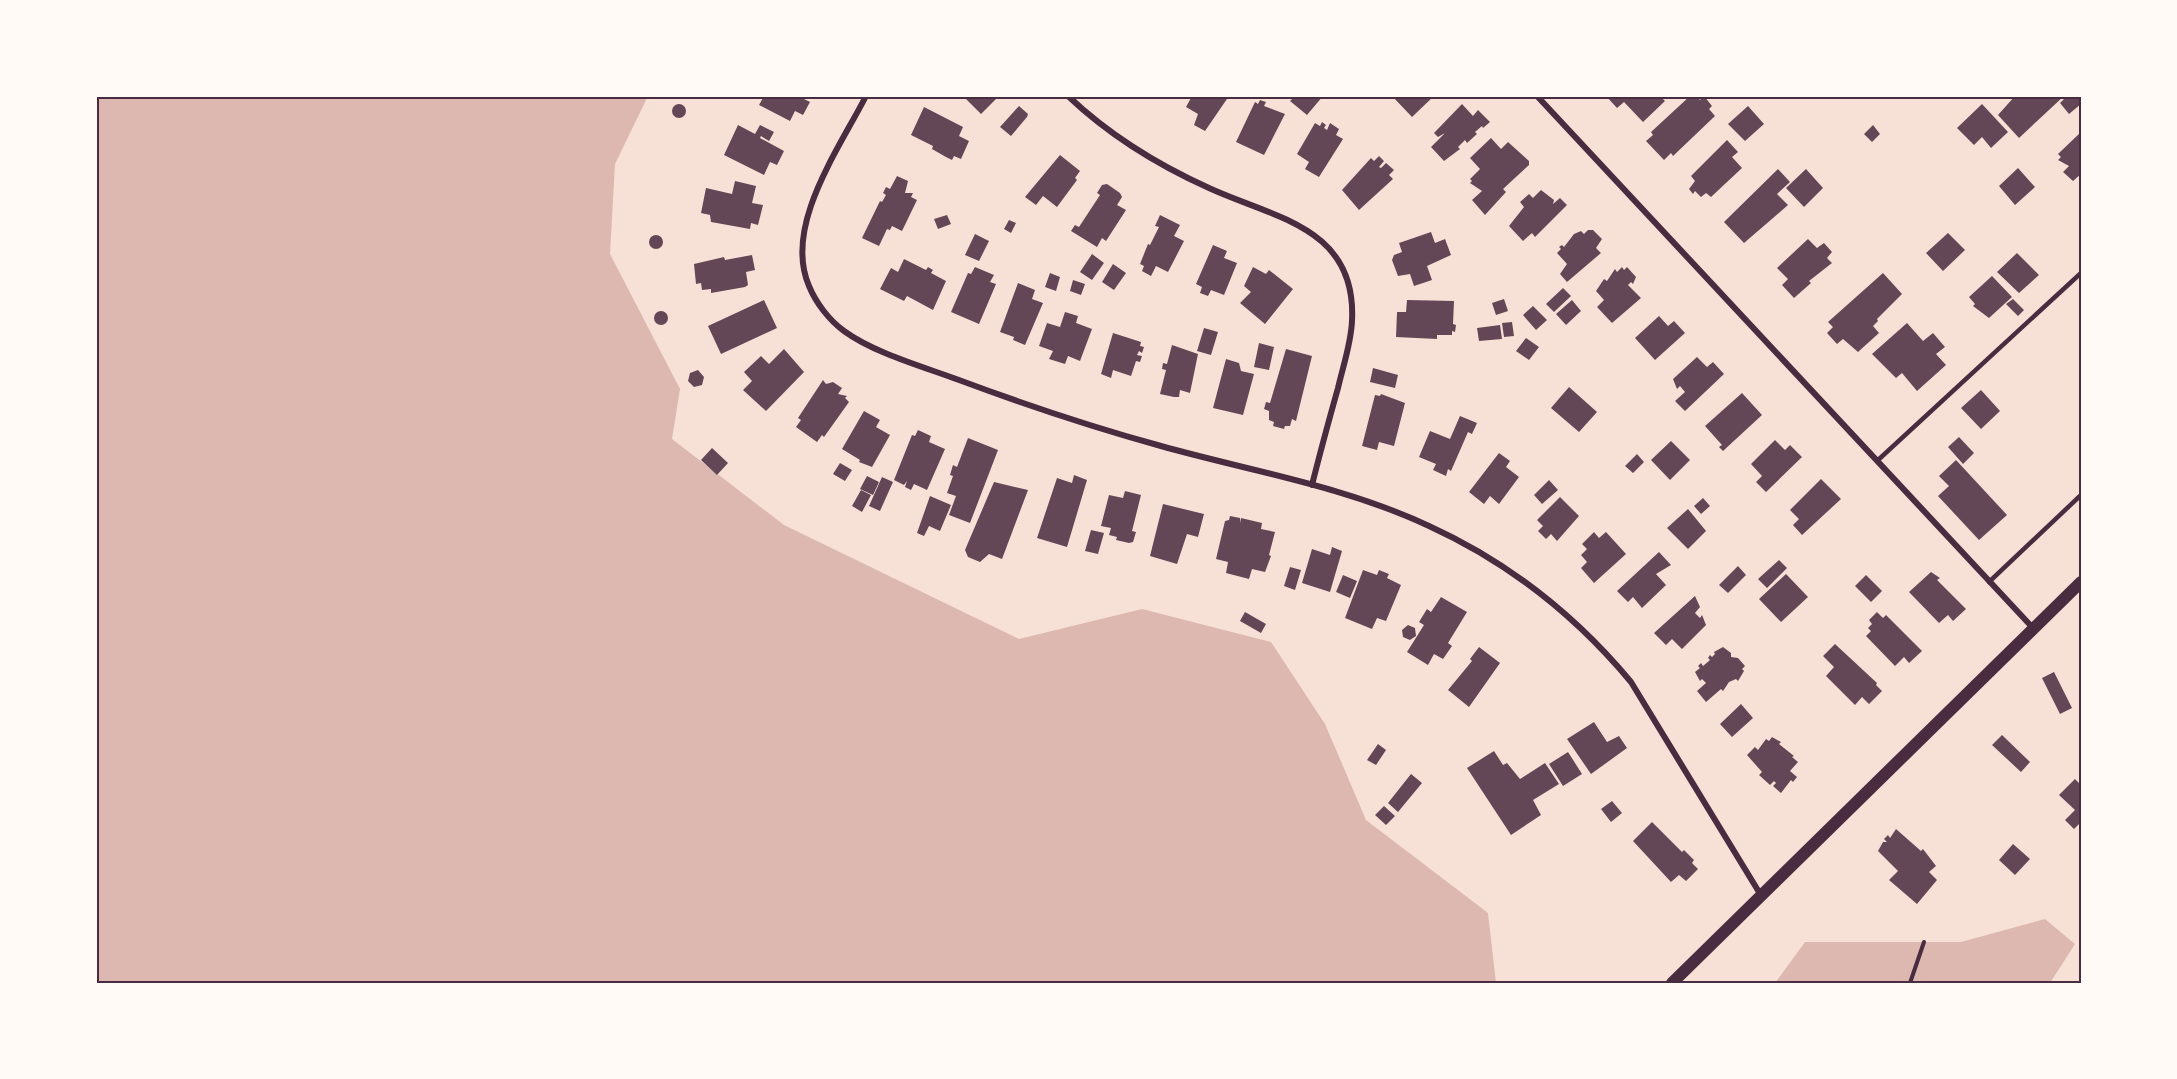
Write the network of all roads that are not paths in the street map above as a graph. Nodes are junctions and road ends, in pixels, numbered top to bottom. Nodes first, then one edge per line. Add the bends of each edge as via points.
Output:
1 (866, 96) edge
2 (1068, 96) edge
3 (1537, 96) edge
4 (2081, 273) edge
5 (1877, 461) junction
6 (1312, 485) junction
7 (2081, 495) edge
8 (1989, 582) junction
9 (2081, 582) edge
10 (2033, 629) junction
11 (1762, 897) junction
12 (1672, 983) edge

1 - 6 street via 813,199 801,241 808,286 827,316 843,330 879,349 1020,403 1160,446
2 - 6 street via 1149,157 1210,188 1290,219 1320,239 1331,253 1347,283 1352,320
3 - 5 street
4 - 5 lane
5 - 8 street
6 - 11 street via 1387,508 1453,537 1522,580 1570,618 1631,682
7 - 8 lane
8 - 10 street
9 - 10 main road
10 - 11 main road
11 - 12 main road

